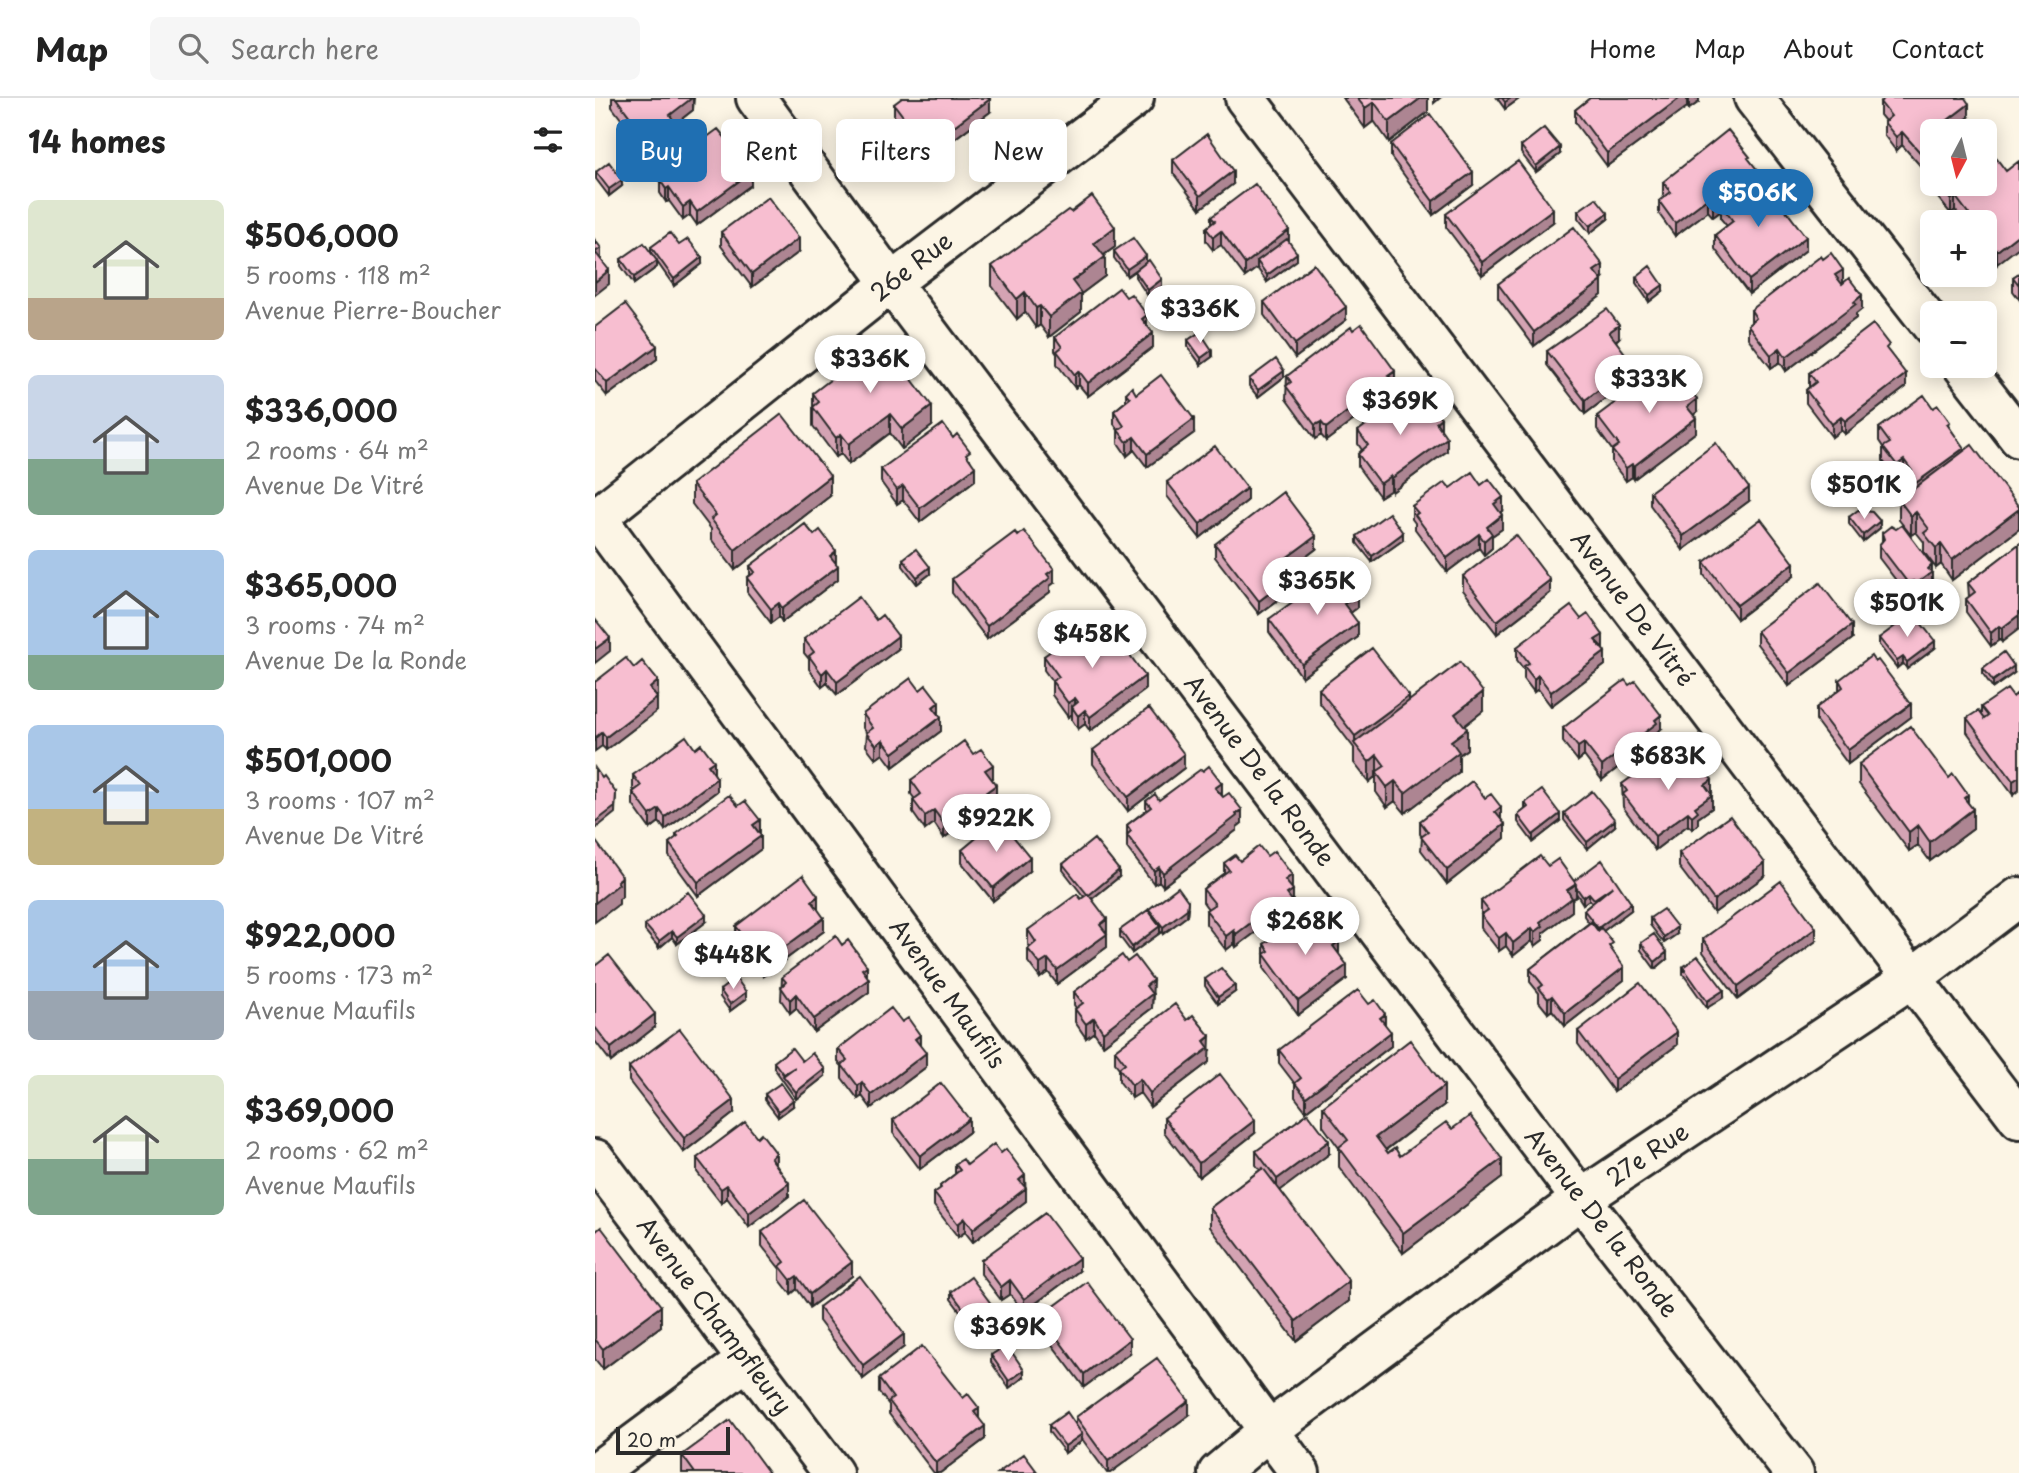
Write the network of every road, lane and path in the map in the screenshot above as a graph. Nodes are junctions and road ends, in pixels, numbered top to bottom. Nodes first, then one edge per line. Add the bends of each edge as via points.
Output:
1 (756, 98) edge
2 (1134, 98) edge
3 (1245, 98) edge
4 (1754, 98) edge
5 (891, 283) junction
6 (1920, 311) edge
7 (1972, 378) edge
8 (2019, 438) edge
9 (596, 517) edge
10 (2019, 897) edge
11 (1912, 978) junction
12 (2019, 1119) edge
13 (595, 1158) edge
14 (1581, 1199) junction
15 (747, 1360) junction
16 (1268, 1432) junction
17 (595, 1473) edge
18 (833, 1473) edge
19 (1218, 1473) edge
20 (1300, 1473) edge
21 (1794, 1473) edge

1 - 5 street, Avenue De la Ronde
2 - 5 street, 26e Rue
3 - 11 street, Avenue De Vitré
4 - 6 street
5 - 9 street, 26e Rue
5 - 14 street, Avenue De la Ronde
7 - 8 street
9 - 16 street, Avenue Maufils
10 - 11 street, 27e Rue
11 - 12 street, Avenue De Vitré
11 - 14 street, 27e Rue
13 - 15 street, Avenue Champfleury
14 - 16 street, 27e Rue
14 - 21 street, Avenue De la Ronde
15 - 17 street
15 - 18 street, Avenue Champfleury
16 - 19 street, 27e Rue
16 - 20 street, Avenue Maufils

